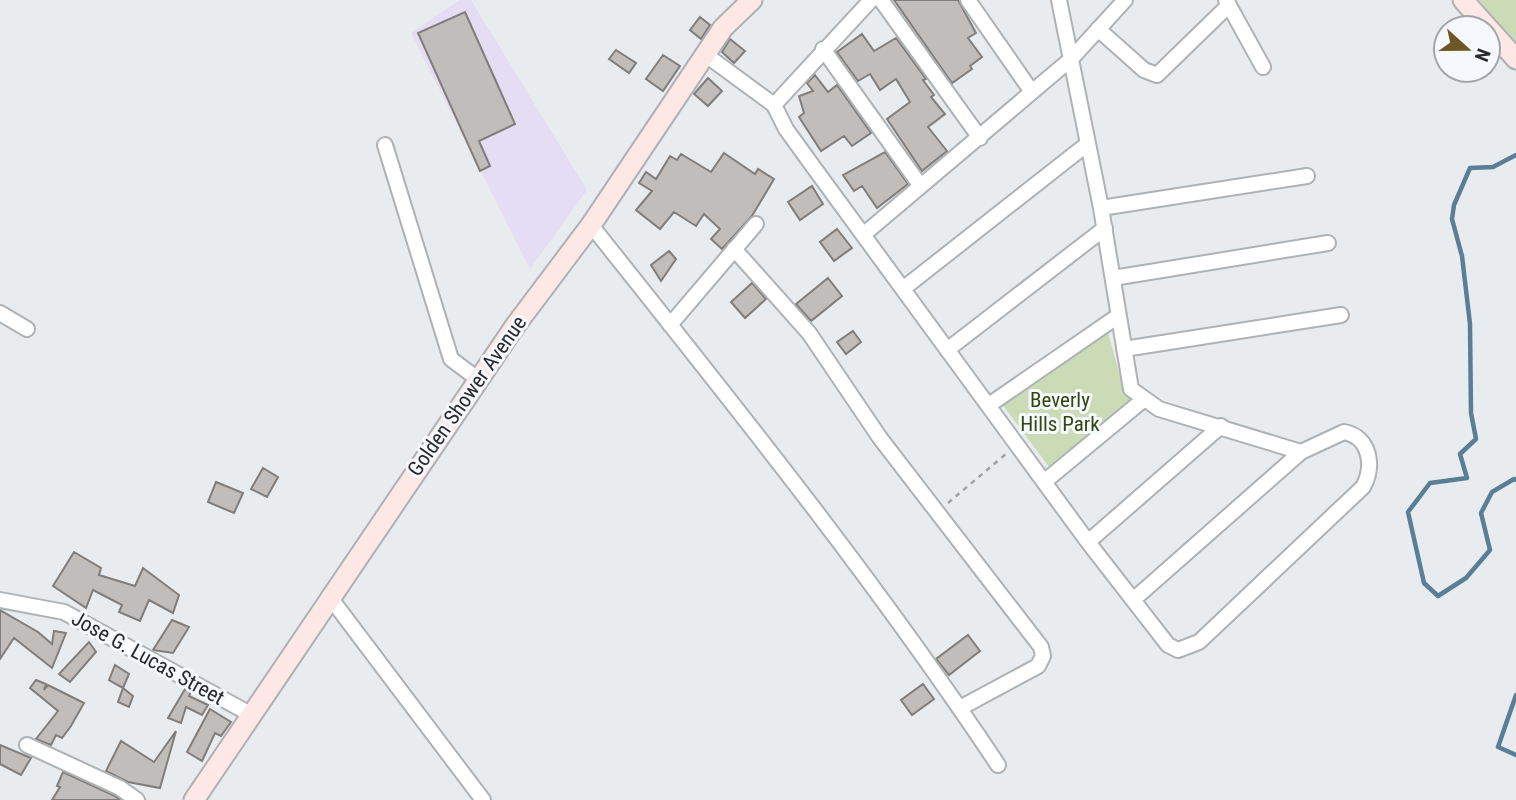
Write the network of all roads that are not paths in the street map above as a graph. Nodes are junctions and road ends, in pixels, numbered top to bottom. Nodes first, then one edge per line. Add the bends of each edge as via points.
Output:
1 (752, 0) edge
2 (871, 0) edge
3 (881, 0) edge
4 (968, 0) edge
5 (1059, 0) edge
6 (1125, 0) edge
7 (1463, 0) edge
8 (1227, 3) edge
9 (1098, 29) junction
10 (823, 49) junction
11 (706, 55) junction
12 (1071, 59) junction
13 (1516, 59) edge
14 (1264, 67) dead end
15 (1032, 92) junction
16 (774, 105) junction
17 (980, 138) junction
18 (385, 145) dead end
19 (1086, 145) junction
20 (1307, 176) dead end
21 (920, 185) junction
22 (1101, 208) junction
23 (756, 224) dead end
24 (591, 225) junction
25 (1105, 228) junction
26 (863, 235) junction
27 (1328, 243) dead end
28 (734, 249) junction
29 (1113, 278) junction
30 (904, 288) junction
31 (0, 313) edge
32 (1340, 315) dead end
33 (1118, 316) junction
34 (670, 324) junction
35 (27, 329) dead end
36 (1124, 349) junction
37 (947, 350) junction
38 (479, 380) junction
39 (1143, 400) junction
40 (989, 405) junction
41 (1221, 426) junction
42 (1301, 453) junction
43 (1044, 482) junction
44 (1088, 542) junction
45 (329, 596) junction
46 (0, 600) edge
47 (1133, 600) junction
48 (960, 708) junction
49 (252, 715) junction
50 (27, 745) dead end
51 (998, 765) dead end
52 (137, 800) edge
53 (194, 800) edge
54 (482, 800) edge

1 - 11 street, Golden Shower Avenue via 723,28
2 - 10 street
3 - 17 street
4 - 15 street
5 - 12 street
6 - 9 street
7 - 13 street
8 - 9 street via 1157,75 1144,70
8 - 14 street
9 - 12 street
10 - 16 street
10 - 21 street
11 - 16 street
11 - 24 street, Golden Shower Avenue
12 - 15 street
12 - 19 street
15 - 17 street
16 - 26 street via 786,129
17 - 21 street
18 - 38 street via 445,345 458,368
19 - 22 street
19 - 30 street
20 - 22 street
21 - 26 street
22 - 25 street
23 - 28 street
24 - 34 street
24 - 38 street, Golden Shower Avenue
25 - 29 street
25 - 37 street
26 - 30 street
27 - 29 street
28 - 34 street
28 - 48 street via 809,333 880,438 1028,629 1043,656 1027,673
29 - 33 street
30 - 37 street
31 - 35 street
32 - 36 street
33 - 36 street
33 - 40 street
34 - 48 street via 802,492
36 - 39 street via 1128,381
37 - 40 street
38 - 45 street, Golden Shower Avenue
39 - 41 street via 1175,415
39 - 43 street
40 - 43 street
41 - 42 street
41 - 44 street
42 - 47 street
42 - 47 street via 1333,436 1351,433 1363,444 1370,473 1363,487 1199,642 1178,650 1168,645
43 - 44 street
44 - 47 street
45 - 49 street, Golden Shower Avenue
45 - 54 street
46 - 49 street, Jose G. Lucas Street via 64,612
48 - 51 street
49 - 53 street, Golden Shower Avenue
50 - 52 street

